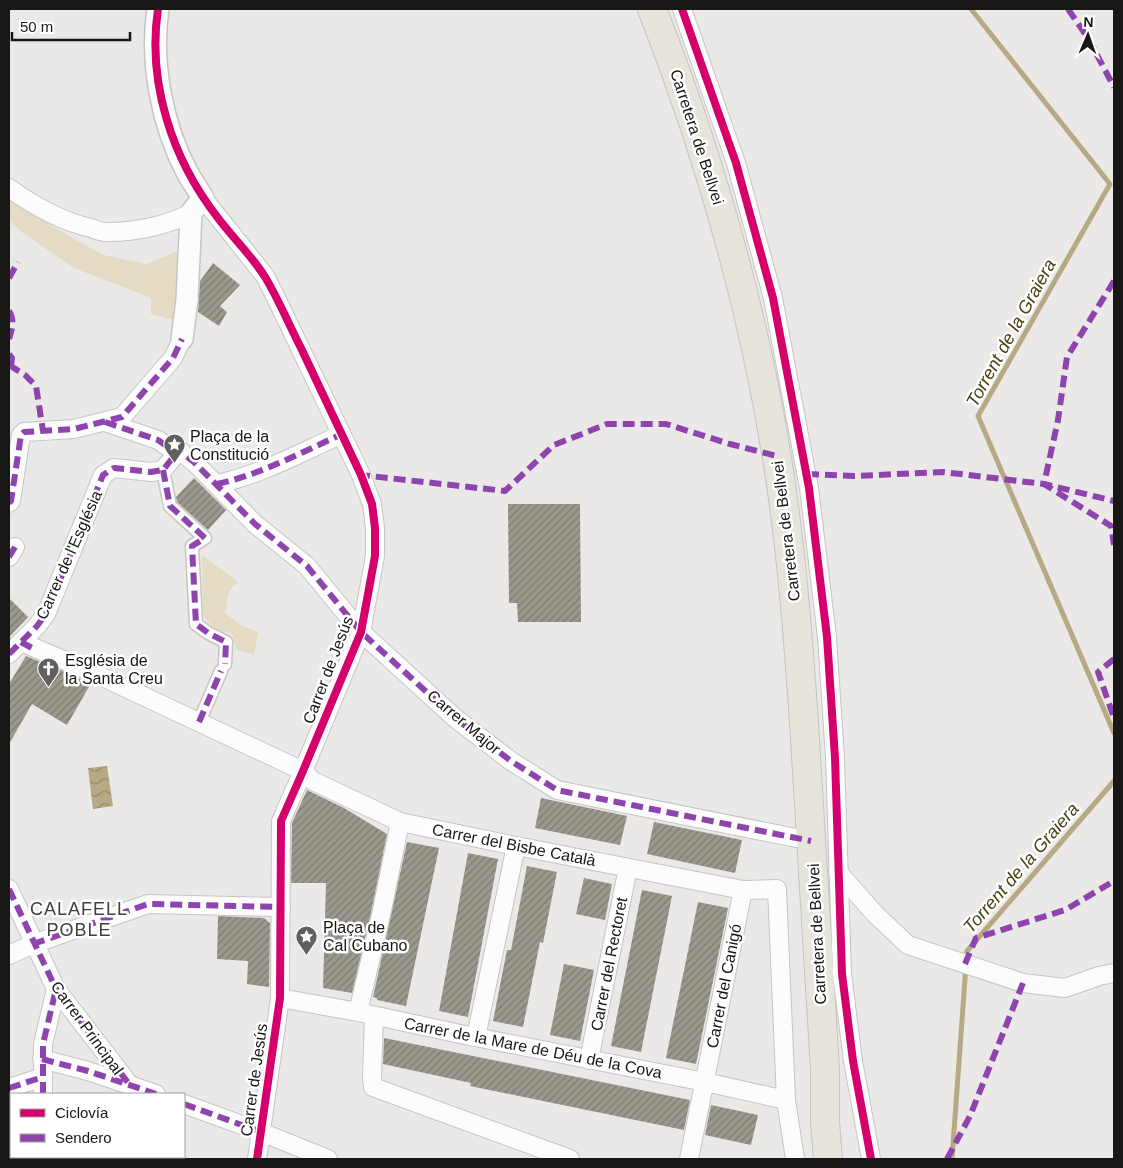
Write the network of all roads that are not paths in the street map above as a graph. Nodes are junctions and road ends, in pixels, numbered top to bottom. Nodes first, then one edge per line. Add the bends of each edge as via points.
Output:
1 (158, 9) edge
2 (652, 9) edge
3 (682, 9) edge
4 (9, 188) edge
5 (197, 206) junction
6 (182, 339) joint
7 (105, 422) junction
8 (342, 435) junction
9 (179, 450) junction
10 (163, 470) junction
11 (217, 484) junction
12 (9, 503) edge
13 (361, 632) junction
14 (15, 648) edge
15 (200, 722) junction
16 (303, 772) junction
17 (400, 822) junction
18 (811, 841) junction
19 (516, 846) junction
20 (628, 868) junction
21 (838, 872) junction
22 (9, 890) edge
23 (743, 890) junction
24 (280, 906) junction
25 (33, 944) junction
26 (9, 955) edge
27 (1114, 973) edge
28 (56, 990) junction
29 (280, 998) junction
30 (366, 1014) junction
31 (476, 1038) junction
32 (42, 1059) junction
33 (589, 1060) junction
34 (826, 1070) junction
35 (705, 1082) junction
36 (43, 1086) edge
37 (9, 1088) edge
38 (129, 1089) edge
39 (151, 1093) edge
40 (786, 1100) junction
41 (185, 1104) edge
42 (261, 1132) junction
43 (257, 1159) edge
44 (328, 1159) edge
45 (570, 1159) edge
46 (689, 1159) edge
47 (795, 1159) edge
48 (828, 1159) edge
49 (839, 1159) edge
50 (871, 1159) edge

1 - 5 street via 157,72 161,100
2 - 18 main road, Carretera de Bellvei via 704,152 740,277 765,390 792,573
3 - 21 street via 736,163 773,298 807,474 827,637
4 - 5 street via 31,204 73,224 108,233 176,221
5 - 6 street
5 - 8 street, Carrer de Jesús via 265,276
6 - 7 street via 173,358 122,417
7 - 9 street
7 - 12 street via 68,430 24,432
8 - 11 street via 258,472
8 - 13 street, Carrer de Jesús via 372,504 375,528 375,556
9 - 10 street
9 - 11 street, Carrer Major
10 - 14 street, Carrer de l'Església via 114,468 103,475 46,614
10 - 15 street via 170,506 205,538 192,546 196,624 226,642 223,668
11 - 13 street, Carrer Major via 255,524 307,566
13 - 16 street, Carrer de Jesús
13 - 18 street, Carrer Major via 455,718 511,761 557,790
14 - 15 street, Carrer del Bisbe Català via 92,672
15 - 16 street, Carrer del Bisbe Català
16 - 17 street, Carrer del Bisbe Català via 313,782
16 - 24 street, Carrer de Jesús via 281,821
17 - 19 street, Carrer del Bisbe Català
17 - 30 street
18 - 34 main road, Carretera de Bellvei
19 - 20 street, Carrer del Bisbe Català
19 - 31 street
20 - 23 street, Carrer del Bisbe Català
20 - 33 street, Carrer del Rectoret
21 - 27 street via 908,945 1023,983 1066,988
21 - 50 street via 842,974 853,1061
22 - 25 street, Carrer Principal
23 - 35 street, Carrer del Canigó
23 - 40 street, Carrer del Bisbe Català via 777,890
24 - 25 street via 148,904
24 - 29 street, Carrer de Jesús
25 - 26 street
25 - 28 street, Carrer Principal
28 - 32 street
28 - 38 street, Carrer Principal
29 - 30 street, Carrer de la Mare de Déu de la Cova
29 - 42 street, Carrer de Jesús
30 - 31 street, Carrer de la Mare de Déu de la Cova
30 - 45 street via 374,1087
31 - 33 street, Carrer de la Mare de Déu de la Cova
32 - 36 street
32 - 38 street
33 - 35 street, Carrer de la Mare de Déu de la Cova
34 - 48 main road, Carretera de Bellvei
34 - 49 main road, Carretera de Bellvei
35 - 40 street, Carrer de la Mare de Déu de la Cova
35 - 46 street, Carrer del Canigó
36 - 37 street
38 - 39 street
40 - 47 street, Carrer del Bisbe Català
41 - 42 street
42 - 43 street, Carrer de Jesús
42 - 44 street

